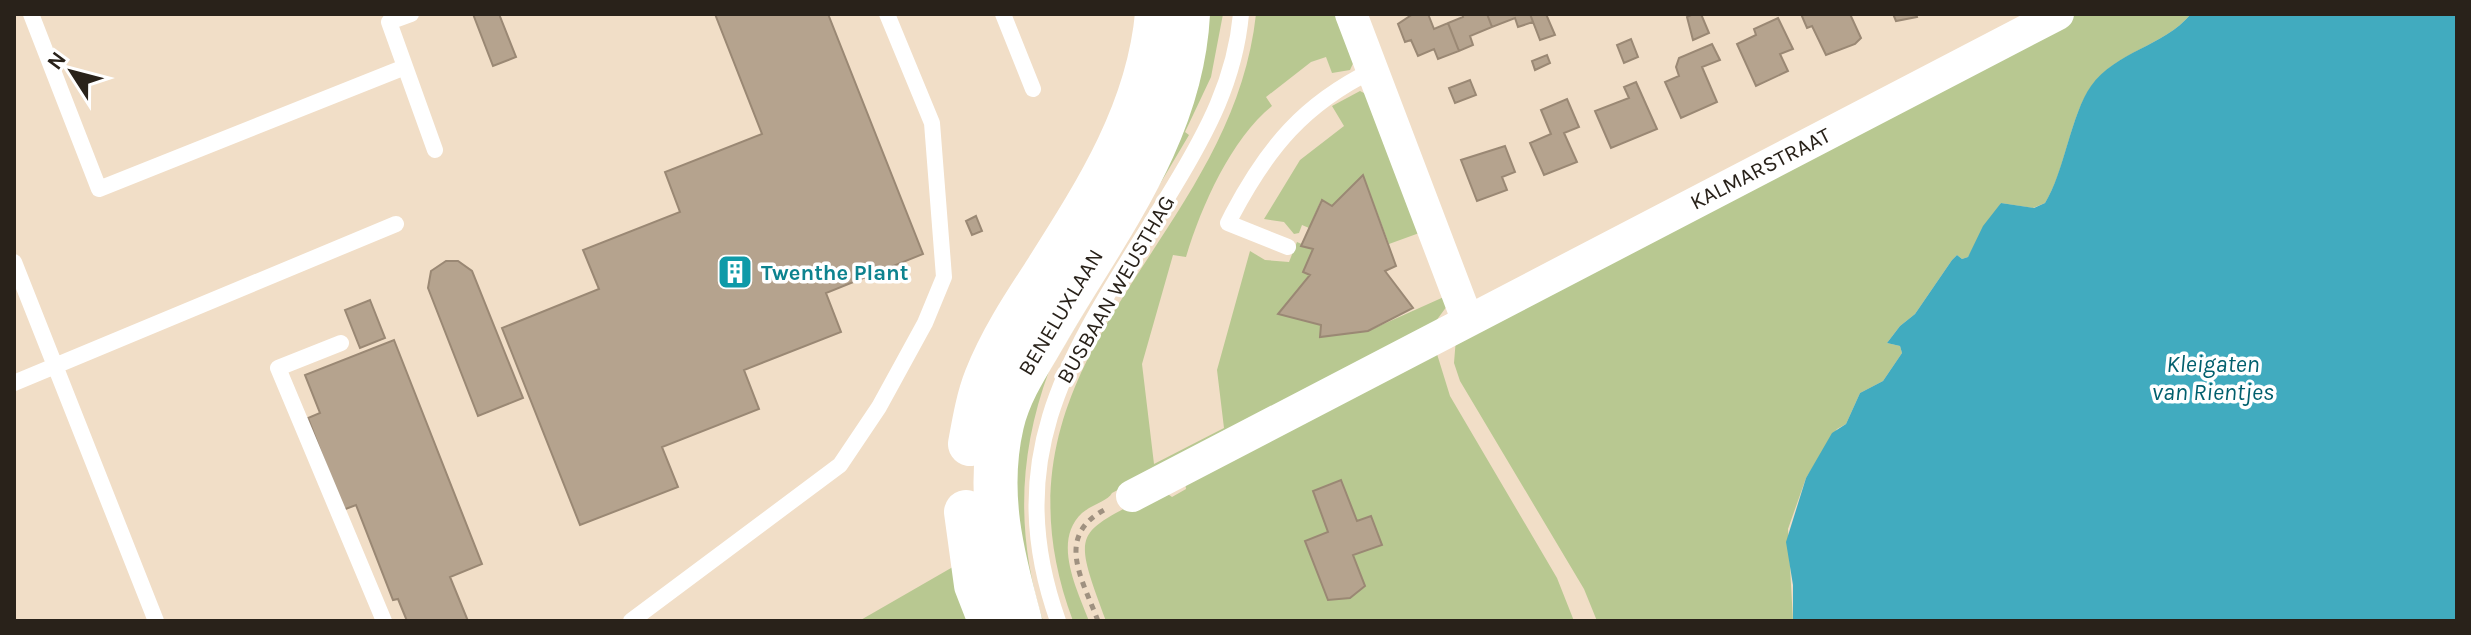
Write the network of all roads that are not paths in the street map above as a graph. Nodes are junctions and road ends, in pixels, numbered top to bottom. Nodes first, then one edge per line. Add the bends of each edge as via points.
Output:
1 (31, 14) edge
2 (411, 14) edge
3 (887, 14) edge
4 (1003, 14) edge
5 (1157, 14) edge
6 (1188, 14) edge
7 (1241, 14) edge
8 (1351, 14) edge
9 (2055, 15) edge
10 (387, 18) edge
11 (405, 67) junction
12 (1373, 70) junction
13 (1033, 89) dead end
14 (435, 150) dead end
15 (396, 224) dead end
16 (1288, 247) dead end
17 (14, 262) edge
18 (1467, 319) junction
19 (341, 343) dead end
20 (54, 366) junction
21 (14, 383) edge
22 (1132, 496) road end
23 (156, 621) edge
24 (384, 621) edge
25 (631, 621) edge
26 (990, 621) edge
27 (1020, 621) edge
28 (1058, 621) edge

1 - 11 lane via 99,189
2 - 10 lane
3 - 25 lane via 932,123 944,277 925,323 840,465
4 - 13 lane
5 - 26 street, BENELUXLAAN via 1130,125 985,379 964,499 976,585
6 - 27 street, BENELUXLAAN via 1161,135 1019,380 1002,422 995,519
7 - 28 lane, BUSBAAN WEUSTHAG via 1236,54 1214,118 1076,348 1047,419 1037,482 1037,528
8 - 12 street
9 - 18 street, KALMARSTRAAT
10 - 11 lane
11 - 14 lane
12 - 16 lane via 1318,101 1292,127 1267,155 1228,223
12 - 18 street
15 - 20 lane
17 - 20 lane
18 - 22 street, KALMARSTRAAT
19 - 24 lane via 278,368
20 - 21 lane
20 - 23 lane

